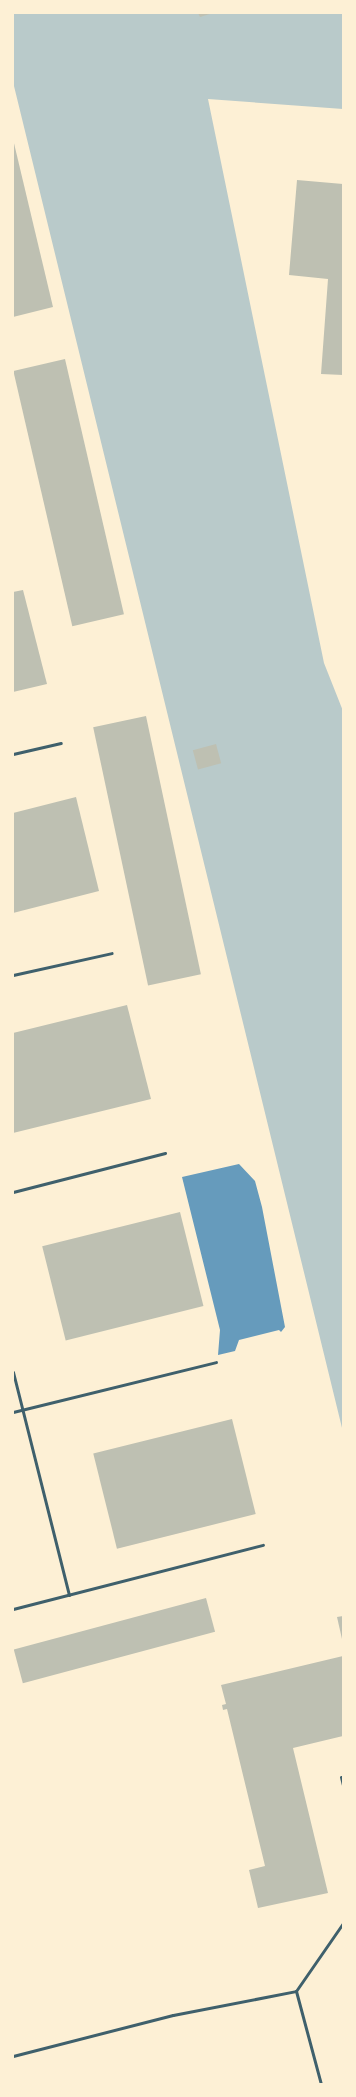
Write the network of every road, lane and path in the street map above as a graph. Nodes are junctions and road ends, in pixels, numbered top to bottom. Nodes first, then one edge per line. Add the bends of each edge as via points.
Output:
1 (61, 743) dead end
2 (13, 754) edge
3 (112, 953) dead end
4 (13, 975) edge
5 (165, 1153) dead end
6 (13, 1192) edge
7 (216, 1362) dead end
8 (13, 1372) edge
9 (22, 1409) junction
10 (13, 1412) edge
11 (263, 1545) dead end
12 (69, 1594) junction
13 (13, 1609) edge
14 (341, 1777) dead end
15 (343, 1785) edge
16 (343, 1923) edge
17 (296, 1991) junction
18 (13, 2056) edge
19 (322, 2084) edge

1 - 2 lane
3 - 4 lane
5 - 6 lane
7 - 9 lane
8 - 9 lane
9 - 10 lane
9 - 12 lane
11 - 12 lane
12 - 13 lane
14 - 15 lane
16 - 17 lane
17 - 18 lane via 173,2015
17 - 19 lane

